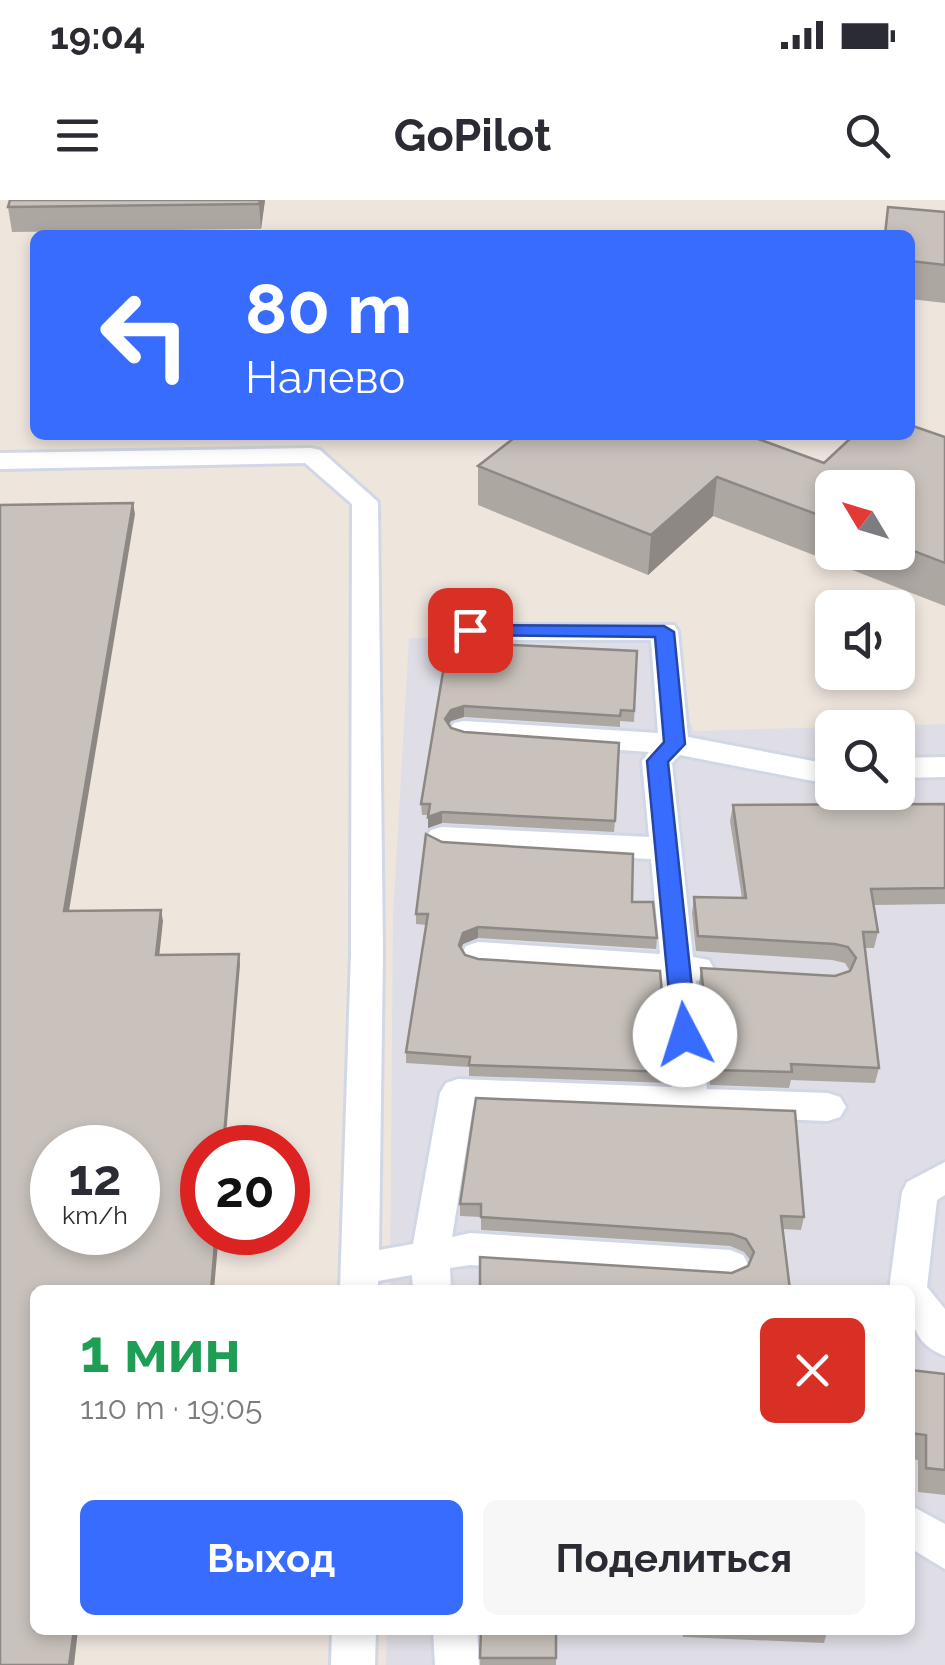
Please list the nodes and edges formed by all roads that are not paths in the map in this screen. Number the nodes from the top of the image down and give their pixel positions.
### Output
1 (0, 461) edge
2 (470, 630) dead end
3 (464, 730) edge
4 (674, 744) junction
5 (945, 767) edge
6 (915, 768) edge
7 (815, 770) edge
8 (442, 838) edge
9 (666, 849) junction
10 (478, 954) edge
11 (679, 968) junction
12 (736, 972) edge
13 (691, 1102) junction
14 (828, 1107) dead end
15 (945, 1176) edge
16 (730, 1266) dead end
17 (431, 1272) edge
18 (359, 1279) edge
19 (910, 1285) edge
20 (915, 1300) edge
21 (945, 1338) edge
22 (915, 1528) edge
23 (945, 1549) edge
24 (354, 1635) edge
25 (455, 1635) edge
26 (353, 1665) edge
27 (457, 1665) edge

1 - 18 lane
2 - 4 lane
3 - 4 lane
4 - 7 lane
4 - 9 lane
5 - 6 lane
8 - 9 lane
9 - 11 lane
10 - 11 lane
11 - 12 lane
11 - 13 lane
13 - 14 lane
13 - 17 lane
15 - 19 lane
16 - 17 lane
17 - 18 lane
20 - 21 lane
22 - 23 lane
24 - 26 lane
25 - 27 lane

